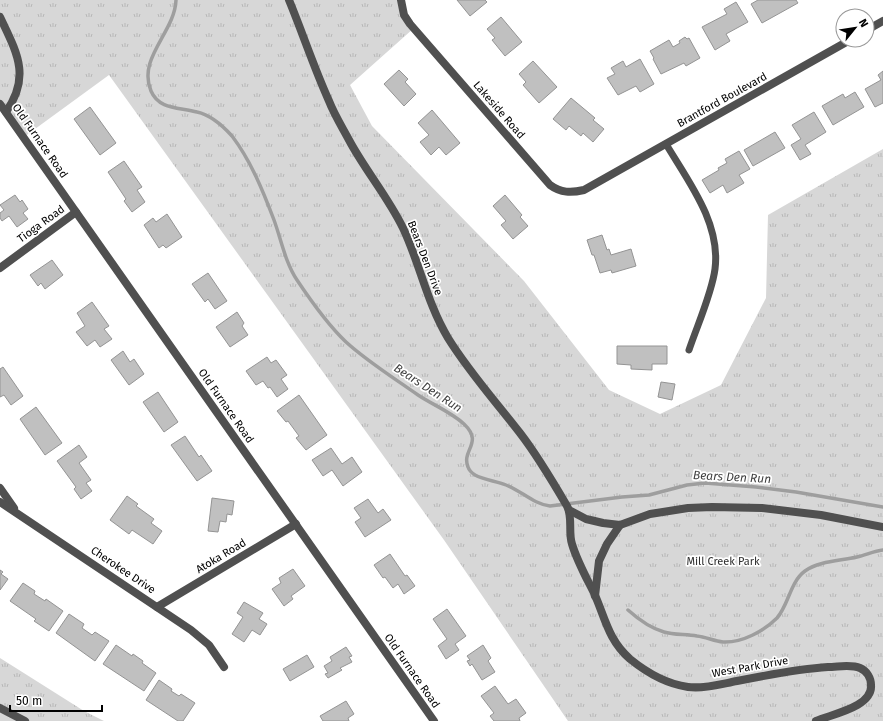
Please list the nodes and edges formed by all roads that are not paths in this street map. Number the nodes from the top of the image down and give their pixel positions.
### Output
1 (289, 0) edge
2 (401, 0) edge
3 (0, 17) edge
4 (836, 48) edge
5 (0, 104) edge
6 (6, 112) junction
7 (666, 144) junction
8 (604, 179) joint
9 (76, 212) junction
10 (0, 268) edge
11 (689, 350) dead end
12 (0, 488) edge
13 (0, 502) edge
14 (569, 509) junction
15 (17, 512) junction
16 (296, 524) junction
17 (620, 525) junction
18 (883, 527) edge
19 (595, 597) junction
20 (157, 607) junction
21 (224, 667) dead end
22 (0, 708) edge
23 (25, 721) edge
24 (434, 721) edge
25 (816, 721) edge

1 - 14 street, Bears Den Drive
2 - 8 street, Lakeside Road
3 - 6 street
4 - 7 street, Brantford Boulevard
5 - 6 street, Old Furnace Road
6 - 9 street, Old Furnace Road
7 - 8 street, Brantford Boulevard
7 - 11 lane
9 - 10 street, Tioga Road
9 - 16 street, Old Furnace Road
12 - 15 street
13 - 15 street, Cherokee Drive
14 - 17 street
14 - 19 street, West Park Drive
15 - 20 street, Cherokee Drive
16 - 20 street, Atoka Road
16 - 24 street, Old Furnace Road
17 - 18 street
17 - 19 street, West Park Drive
19 - 25 street, West Park Drive
20 - 21 street, Cherokee Drive
22 - 23 street

